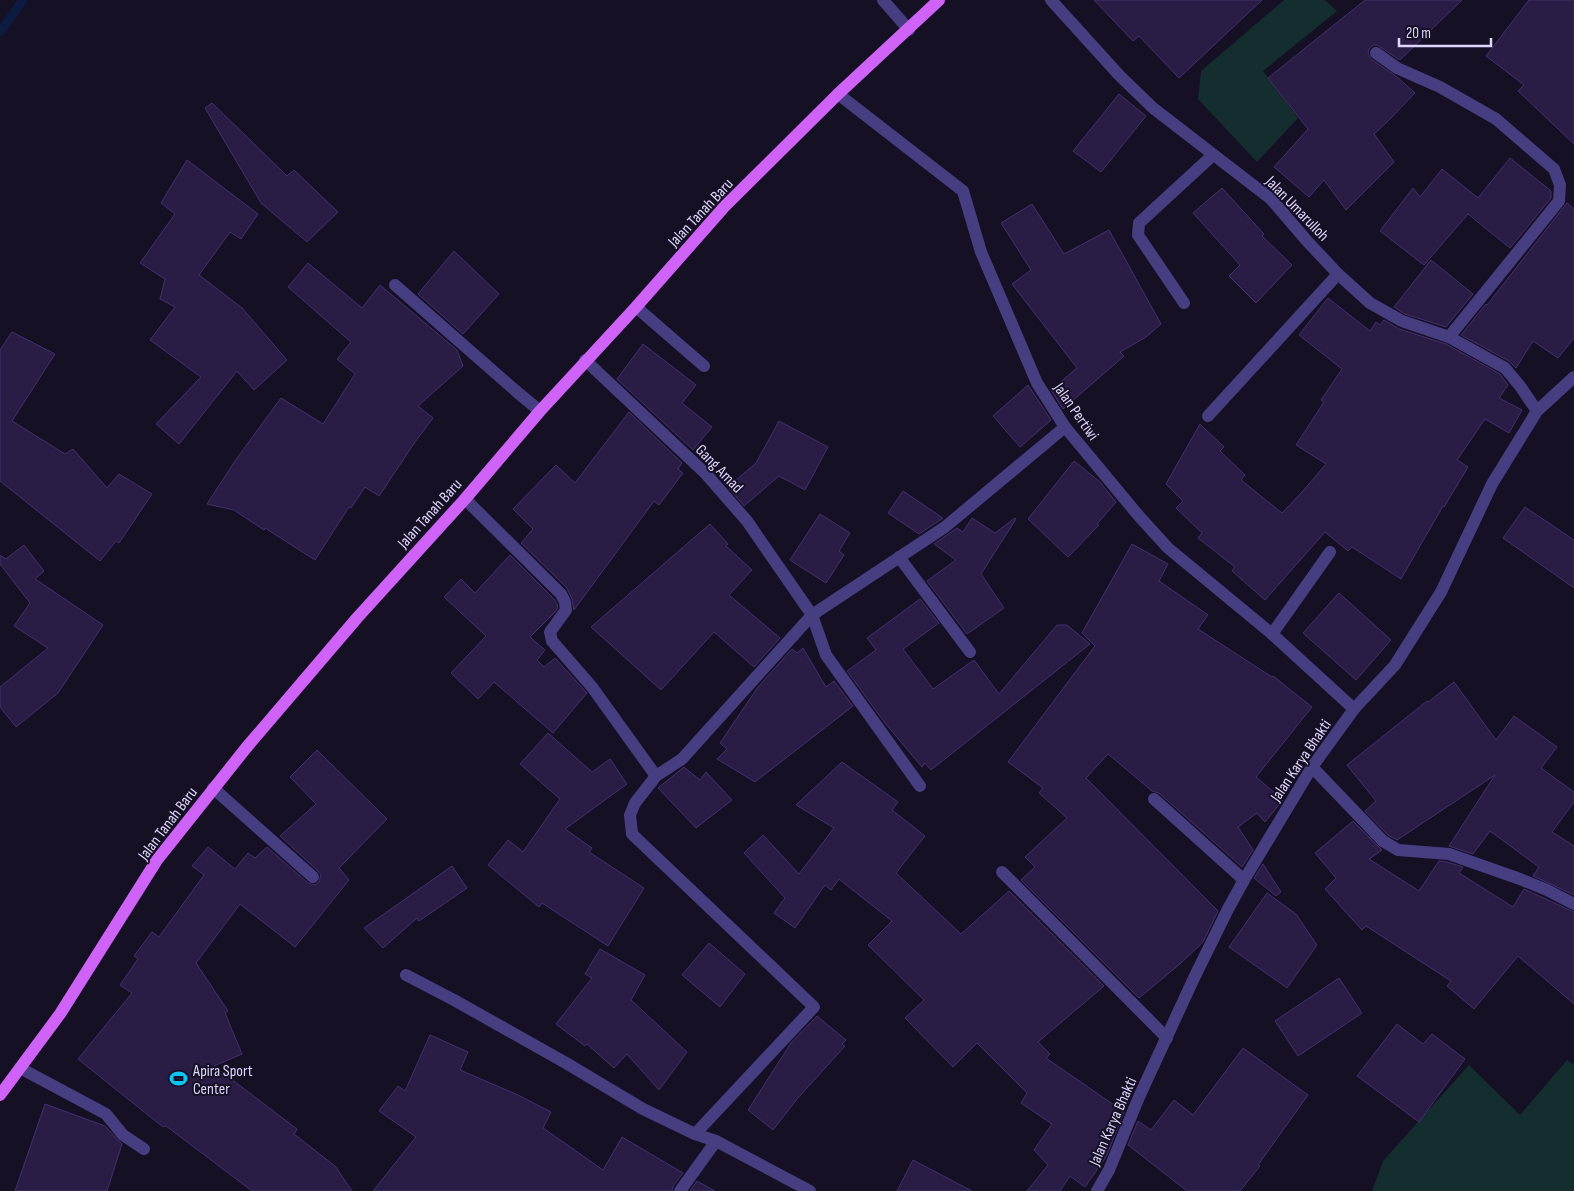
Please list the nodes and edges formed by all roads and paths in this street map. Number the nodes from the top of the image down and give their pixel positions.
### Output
1 (884, 0) edge
2 (939, 0) edge
3 (1051, 0) edge
4 (909, 30) junction
5 (1376, 52) dead end
6 (838, 94) junction
7 (1214, 155) junction
8 (1338, 274) junction
9 (395, 285) dead end
10 (1184, 303) dead end
11 (636, 307) junction
12 (1450, 337) junction
13 (585, 360) junction
14 (704, 366) dead end
15 (1574, 377) edge
16 (540, 410) junction
17 (1537, 412) junction
18 (1208, 416) dead end
19 (1065, 427) junction
20 (464, 499) junction
21 (1330, 552) dead end
22 (899, 557) junction
23 (812, 614) junction
24 (1272, 634) junction
25 (970, 652) dead end
26 (1354, 709) junction
27 (1312, 767) junction
28 (656, 776) junction
29 (920, 786) dead end
30 (213, 788) junction
31 (1154, 799) dead end
32 (1002, 872) dead end
33 (313, 877) dead end
34 (1244, 880) junction
35 (1574, 904) edge
36 (406, 975) dead end
37 (1167, 1038) junction
38 (20, 1068) junction
39 (0, 1095) edge
40 (695, 1134) junction
41 (716, 1141) junction
42 (144, 1149) dead end
43 (680, 1191) edge
44 (810, 1191) edge
45 (1097, 1191) edge

1 - 4 street
2 - 4 main road, Jalan Tanah Baru
3 - 7 street, Jalan Umarulloh
4 - 6 main road, Jalan Tanah Baru
5 - 12 street
6 - 11 main road, Jalan Tanah Baru
6 - 19 street, Jalan Pertiwi
7 - 8 street, Jalan Umarulloh
7 - 10 street
8 - 12 street, Jalan Umarulloh
8 - 18 street
9 - 16 street
11 - 13 main road, Jalan Tanah Baru
11 - 14 street
12 - 17 street, Jalan Umarulloh
13 - 16 main road, Jalan Tanah Baru
13 - 23 street, Gang Amad
15 - 17 street, Jalan Karya Bhakti
16 - 20 main road, Jalan Tanah Baru
17 - 26 street, Jalan Karya Bhakti
19 - 22 street
19 - 24 street, Jalan Pertiwi
20 - 28 street
20 - 30 main road, Jalan Tanah Baru
21 - 24 street
22 - 23 street
22 - 25 street
23 - 28 street
23 - 29 street, Gang Amad
24 - 26 street, Jalan Pertiwi
26 - 27 street, Jalan Karya Bhakti
27 - 34 street, Jalan Karya Bhakti
27 - 35 street
28 - 40 street
30 - 33 street
30 - 38 main road, Jalan Tanah Baru
31 - 34 street
32 - 37 street
34 - 37 street, Jalan Karya Bhakti
36 - 40 street
37 - 45 street, Jalan Karya Bhakti
38 - 39 main road, Jalan Tanah Baru
38 - 42 street
40 - 41 street
41 - 43 street
41 - 44 street

